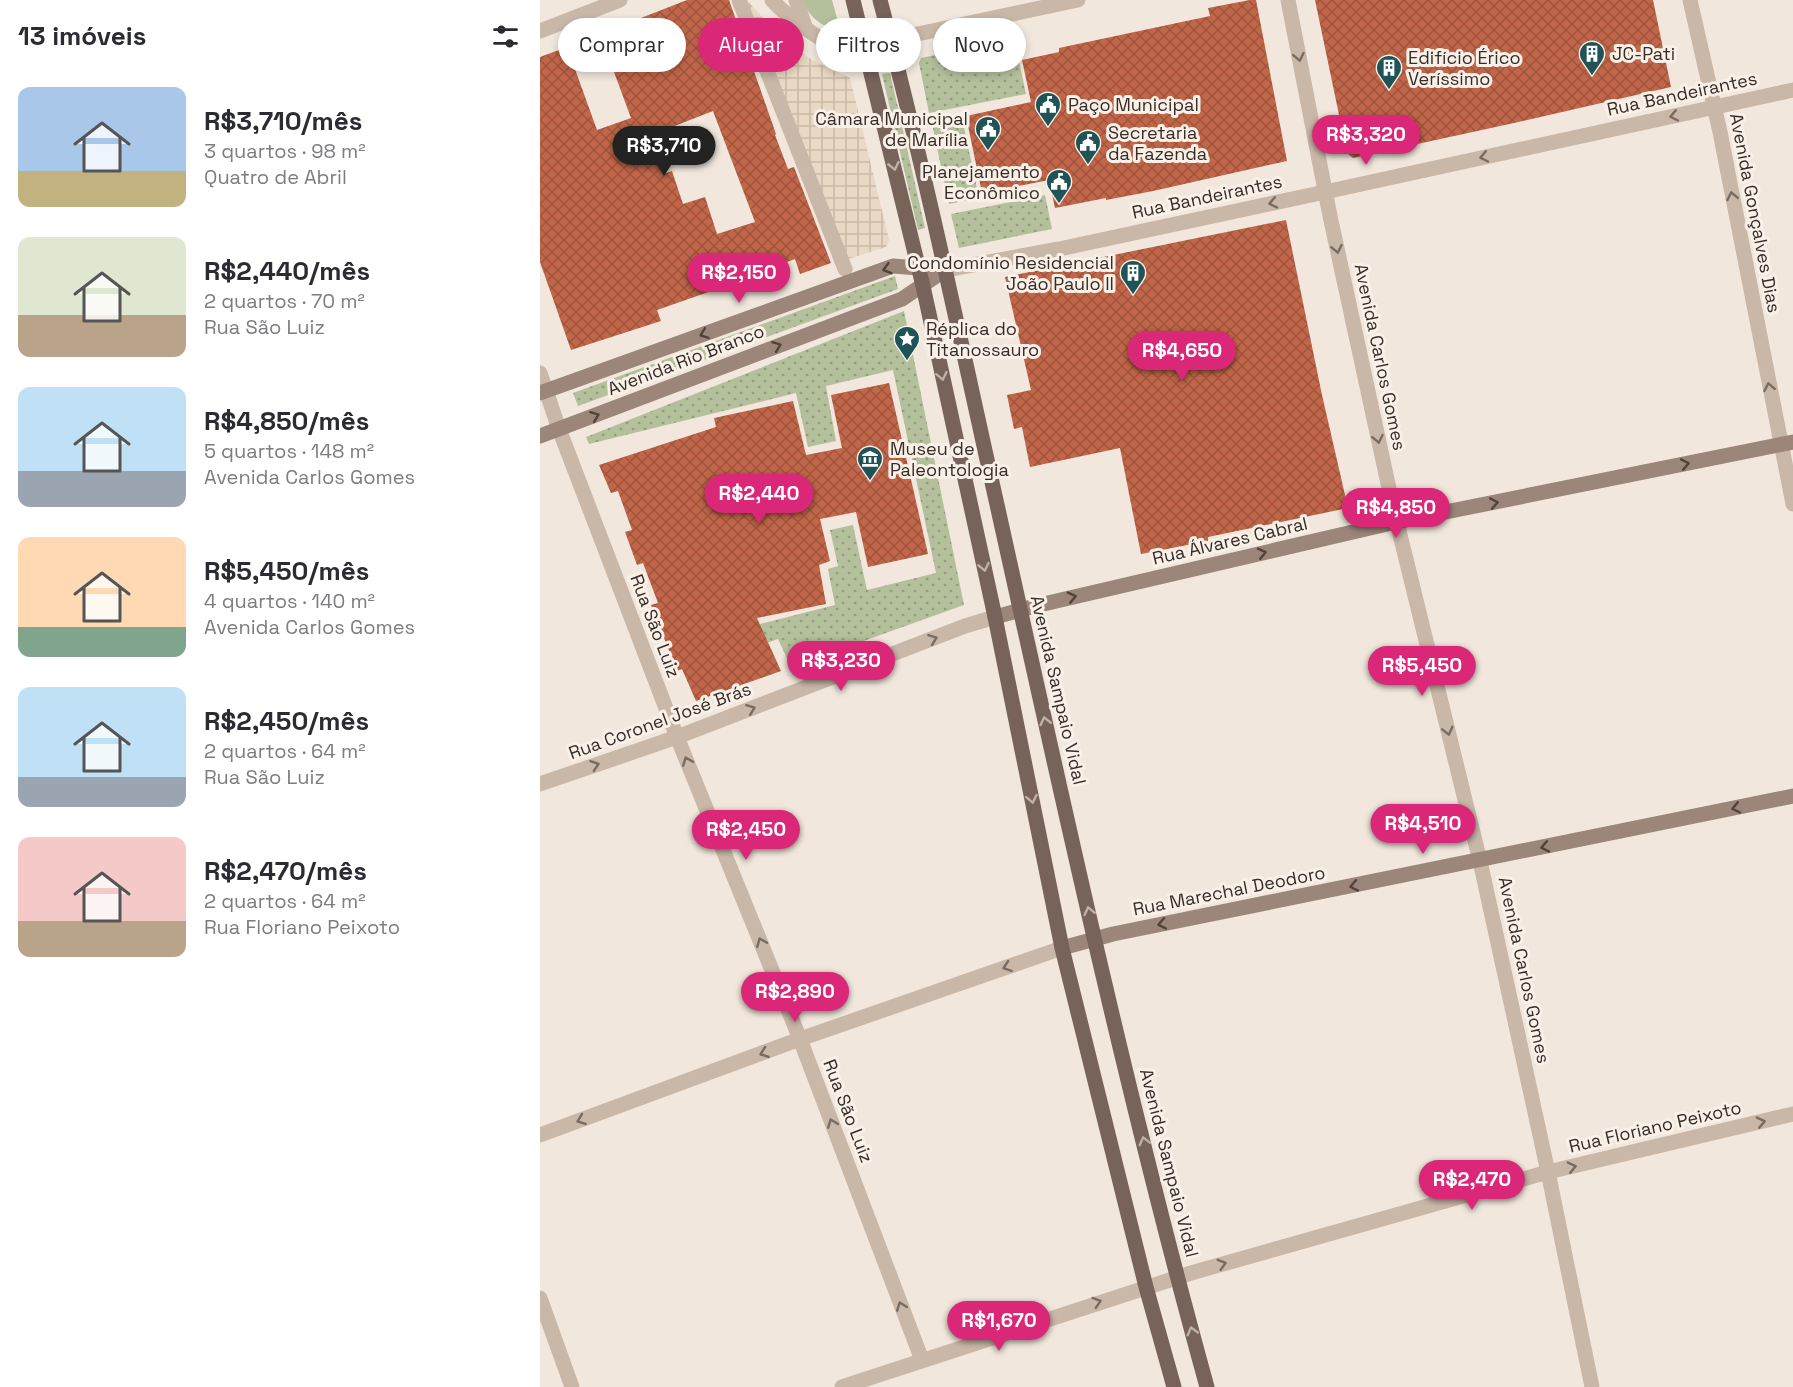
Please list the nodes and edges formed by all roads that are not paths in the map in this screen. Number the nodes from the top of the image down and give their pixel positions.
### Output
1 (620, 0) edge
2 (739, 0) edge
3 (772, 0) edge
4 (796, 0) edge
5 (853, 0) edge
6 (880, 0) edge
7 (1078, 0) edge
8 (1288, 0) edge
9 (1690, 0) edge
10 (858, 18) edge
11 (885, 18) edge
12 (806, 29) junction
13 (540, 31) edge
14 (816, 34) edge
15 (921, 34) edge
16 (872, 72) edge
17 (898, 72) edge
18 (1793, 90) edge
19 (1714, 108) junction
20 (1325, 192) junction
21 (917, 266) junction
22 (845, 269) dead end
23 (945, 270) junction
24 (923, 286) junction
25 (540, 373) edge
26 (543, 392) edge
27 (559, 429) junction
28 (540, 436) edge
29 (1787, 444) edge
30 (1793, 504) edge
31 (1396, 522) junction
32 (1020, 610) junction
33 (995, 617) junction
34 (677, 737) junction
35 (540, 784) edge
36 (1793, 796) edge
37 (1480, 861) junction
38 (1095, 938) junction
39 (1062, 948) junction
40 (800, 1039) junction
41 (1793, 1114) edge
42 (540, 1135) edge
43 (1548, 1172) junction
44 (1177, 1277) junction
45 (1146, 1287) junction
46 (540, 1298) edge
47 (922, 1360) junction
48 (572, 1387) edge
49 (842, 1387) edge
50 (1174, 1387) edge
51 (1207, 1387) edge
52 (1592, 1387) edge

1 - 13 street
2 - 22 street
3 - 12 street
4 - 12 street
5 - 10 main road
6 - 11 main road, Avenida Sampaio Vidal
7 - 15 street
8 -> 20 street, Avenida Carlos Gomes
9 - 19 street, Avenida Gonçalves Dias
12 - 14 street
16 -> 21 main road
17 - 23 main road, Avenida Sampaio Vidal
18 - 19 street, Rua Bandeirantes
19 -> 20 street, Rua Bandeirantes
29 -> 19 street, Avenida Gonçalves Dias
20 -> 23 street, Rua Bandeirantes
20 -> 31 street, Avenida Carlos Gomes
21 - 23 main road, Avenida Rio Branco
21 - 24 main road
21 -> 26 main road, Avenida Rio Branco
23 - 24 main road, Avenida Rio Branco
23 - 32 main road, Avenida Sampaio Vidal
27 -> 24 main road, Avenida Rio Branco
24 -> 33 main road
25 - 26 street, Rua São Luiz
26 - 27 street, Rua São Luiz
27 - 28 main road, Avenida Rio Branco
27 - 34 street, Rua São Luiz
29 - 30 street, Avenida Gonçalves Dias
31 -> 29 main road, Rua Álvares Cabral
32 -> 31 main road, Rua Álvares Cabral
31 -> 37 street, Avenida Carlos Gomes
32 - 33 main road, Rua Álvares Cabral
38 -> 32 main road, Avenida Sampaio Vidal
34 -> 33 street, Rua Coronel José Brás
33 -> 39 main road
35 -> 34 street, Rua Coronel José Brás
40 -> 34 street, Rua São Luiz
36 -> 37 main road, Rua Marechal Deodoro
37 -> 38 main road, Rua Marechal Deodoro
37 - 43 street, Avenida Carlos Gomes
38 - 39 main road, Rua Marechal Deodoro
44 -> 38 main road, Avenida Sampaio Vidal
39 -> 40 street
39 - 45 main road
40 -> 42 street
47 -> 40 street, Rua São Luiz
43 -> 41 street, Rua Floriano Peixoto
44 -> 43 street, Rua Floriano Peixoto
43 - 52 street, Avenida Carlos Gomes
44 - 45 street, Rua Floriano Peixoto
51 -> 44 main road, Avenida Sampaio Vidal
47 -> 45 street, Rua Floriano Peixoto
45 - 50 main road
46 - 48 street
47 - 49 street, Rua Floriano Peixoto

